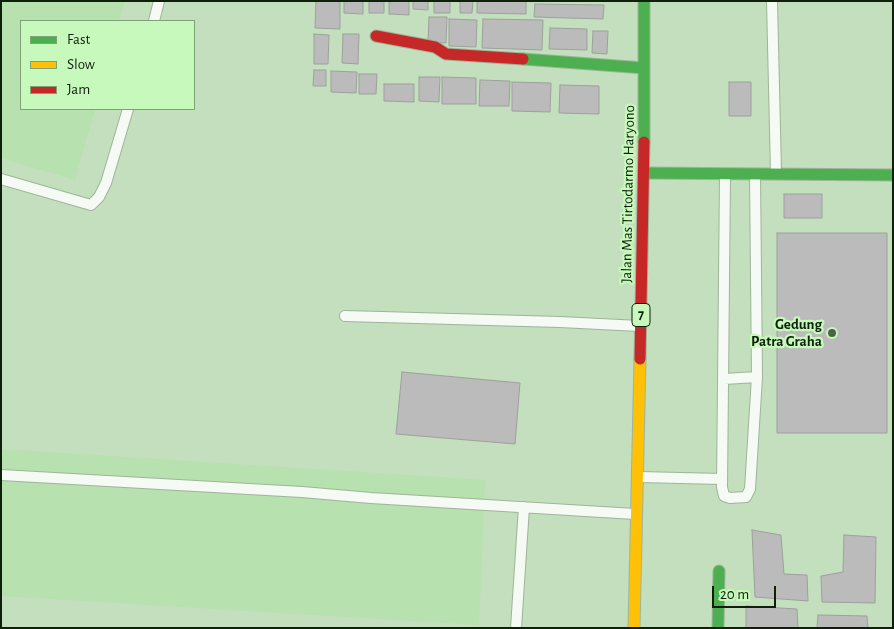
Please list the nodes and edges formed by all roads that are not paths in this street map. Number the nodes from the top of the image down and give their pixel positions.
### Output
1 (160, 1) edge
2 (644, 1) edge
3 (772, 1) edge
4 (154, 20) edge
5 (376, 36) dead end
6 (644, 68) junction
7 (128, 110) edge
8 (644, 173) junction
9 (725, 174) junction
10 (755, 174) junction
11 (776, 174) junction
12 (893, 175) edge
13 (1, 179) edge
14 (345, 316) dead end
15 (640, 326) junction
16 (757, 377) junction
17 (724, 379) junction
18 (1, 475) edge
19 (638, 477) junction
20 (722, 480) junction
21 (524, 507) junction
22 (636, 514) junction
23 (719, 571) dead end
24 (516, 628) edge
25 (634, 628) edge
26 (718, 628) edge

1 - 4 lane
2 - 6 main road, Jalan Mas Tirtodarmo Haryono / 7
3 - 11 lane
5 - 6 main road
6 - 8 main road, Jalan Mas Tirtodarmo Haryono / 7
7 - 13 lane
8 - 9 main road
8 - 15 main road, Jalan Mas Tirtodarmo Haryono / 7
9 - 10 main road
9 - 17 lane
10 - 11 main road
10 - 16 lane
11 - 12 main road
14 - 15 lane
15 - 19 main road, Jalan Mas Tirtodarmo Haryono / 7
16 - 17 lane
16 - 20 lane
17 - 20 lane
18 - 21 lane
19 - 20 lane
19 - 22 main road, Jalan Mas Tirtodarmo Haryono / 7
21 - 22 lane
21 - 24 lane
22 - 25 main road, Jalan Mas Tirtodarmo Haryono / 7
23 - 26 main road

